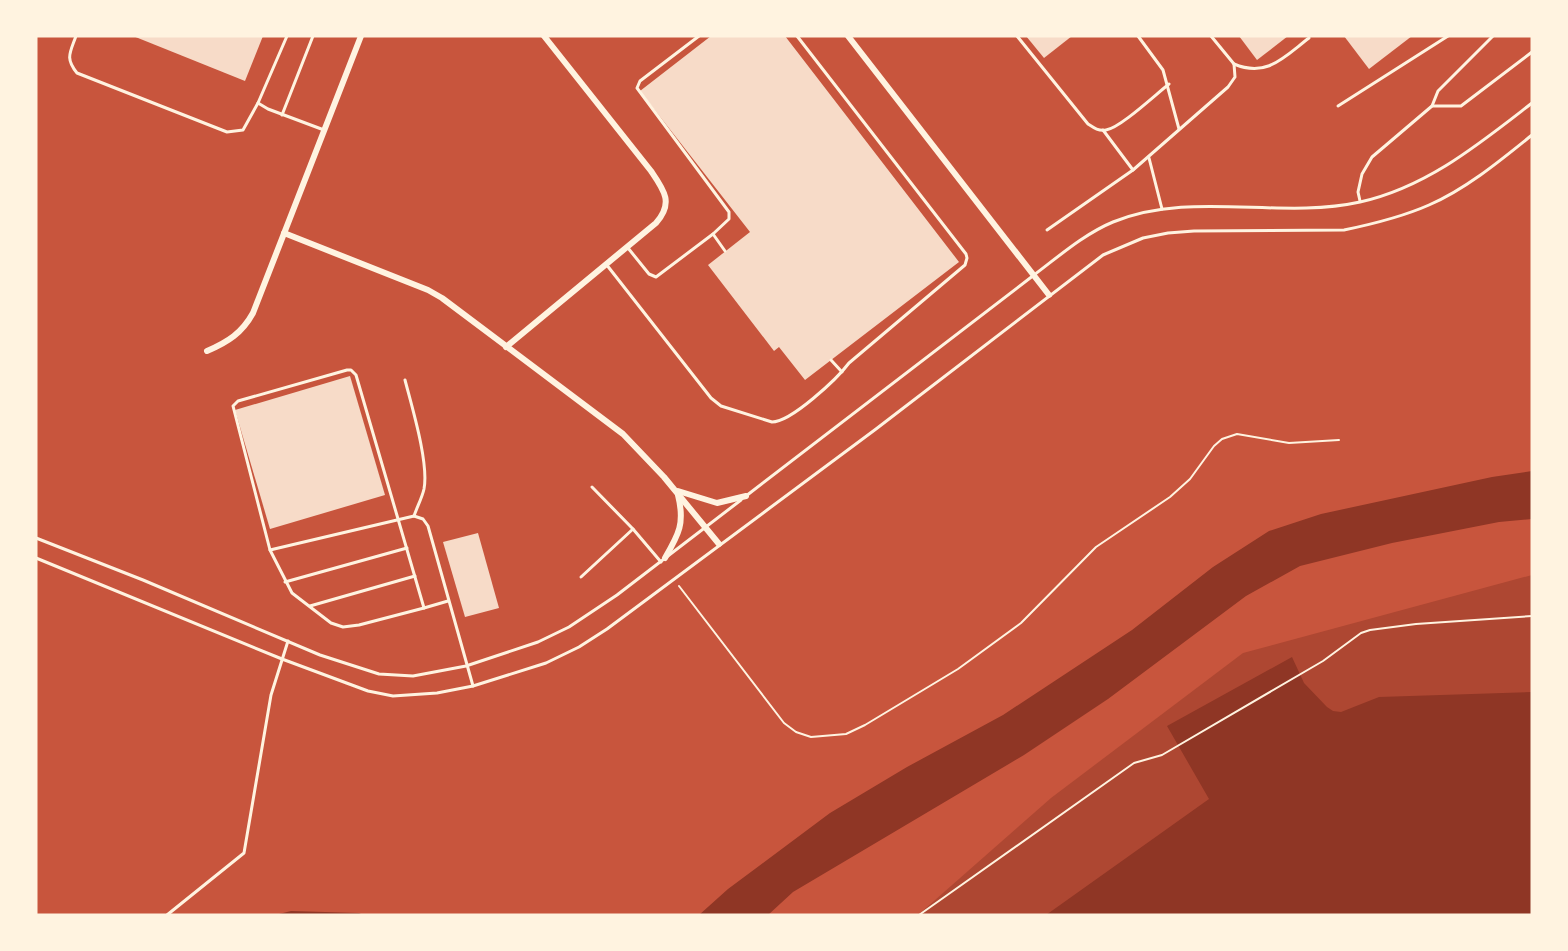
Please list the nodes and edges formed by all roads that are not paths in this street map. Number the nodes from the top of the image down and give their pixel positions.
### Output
1 (76, 36) edge
2 (287, 36) edge
3 (313, 36) edge
4 (361, 36) edge
5 (544, 36) edge
6 (699, 36) edge
7 (797, 36) edge
8 (848, 36) edge
9 (1017, 36) edge
10 (1138, 36) edge
11 (1211, 36) edge
12 (1448, 36) edge
13 (1493, 36) edge
14 (1309, 38) dead end
15 (1532, 52) edge
16 (1234, 64) junction
17 (1168, 84) junction
18 (1532, 103) edge
19 (258, 104) junction
20 (1338, 106) dead end
21 (1432, 106) junction
22 (282, 114) junction
23 (1179, 129) junction
24 (324, 130) junction
25 (1103, 130) junction
26 (1532, 135) edge
27 (1149, 157) junction
28 (1133, 170) junction
29 (1360, 202) junction
30 (1162, 209) junction
31 (1047, 230) dead end
32 (284, 233) junction
33 (712, 234) junction
34 (627, 247) junction
35 (725, 251) dead end
36 (606, 264) junction
37 (1034, 275) junction
38 (1049, 295) junction
39 (506, 348) junction
40 (207, 351) dead end
41 (831, 360) dead end
42 (842, 372) junction
43 (405, 381) dead end
44 (592, 486) dead end
45 (677, 491) junction
46 (746, 496) junction
47 (414, 516) junction
48 (400, 519) junction
49 (706, 527) junction
50 (633, 529) junction
51 (36, 538) edge
52 (719, 544) junction
53 (407, 548) junction
54 (270, 550) junction
55 (36, 558) edge
56 (663, 560) junction
57 (415, 576) junction
58 (581, 577) dead end
59 (285, 582) junction
60 (448, 601) junction
61 (309, 607) junction
62 (424, 608) junction
63 (288, 641) junction
64 (282, 659) junction
65 (466, 666) junction
66 (473, 686) junction
67 (167, 915) edge

1 - 19 lane
2 - 19 lane
3 - 22 lane
4 - 24 street
5 - 34 street
6 - 33 lane
7 - 42 lane
8 - 37 street
9 - 25 lane
10 - 17 lane
11 - 16 lane
12 - 20 lane
13 - 21 lane
14 - 16 lane
15 - 21 lane
16 - 23 lane
17 - 23 lane
17 - 25 lane
18 - 29 lane
19 - 22 lane
21 - 29 lane
22 - 24 lane
23 - 27 lane
24 - 32 street
25 - 28 lane
26 - 38 lane
27 - 28 lane
27 - 30 lane
28 - 31 lane
29 - 30 lane
30 - 37 lane
32 - 39 street
32 - 40 street
33 - 34 lane
33 - 35 lane
34 - 36 street
36 - 39 street
36 - 42 lane
37 - 38 street
37 - 46 lane
38 - 52 lane
39 - 45 street
41 - 42 lane
43 - 47 lane
44 - 50 lane
45 - 46 street
45 - 49 street
45 - 56 street
46 - 49 lane
47 - 48 lane
47 - 60 lane
48 - 53 lane
48 - 54 lane
48 - 54 lane
49 - 52 street
49 - 56 lane
50 - 56 lane
50 - 58 lane
51 - 63 lane
52 - 66 lane
53 - 57 lane
53 - 59 lane
54 - 59 lane
55 - 64 lane
56 - 65 lane
57 - 61 lane
57 - 62 lane
59 - 61 lane
60 - 62 lane
60 - 65 lane
61 - 62 lane
63 - 64 lane
63 - 65 lane
64 - 66 lane
64 - 67 lane
65 - 66 lane

